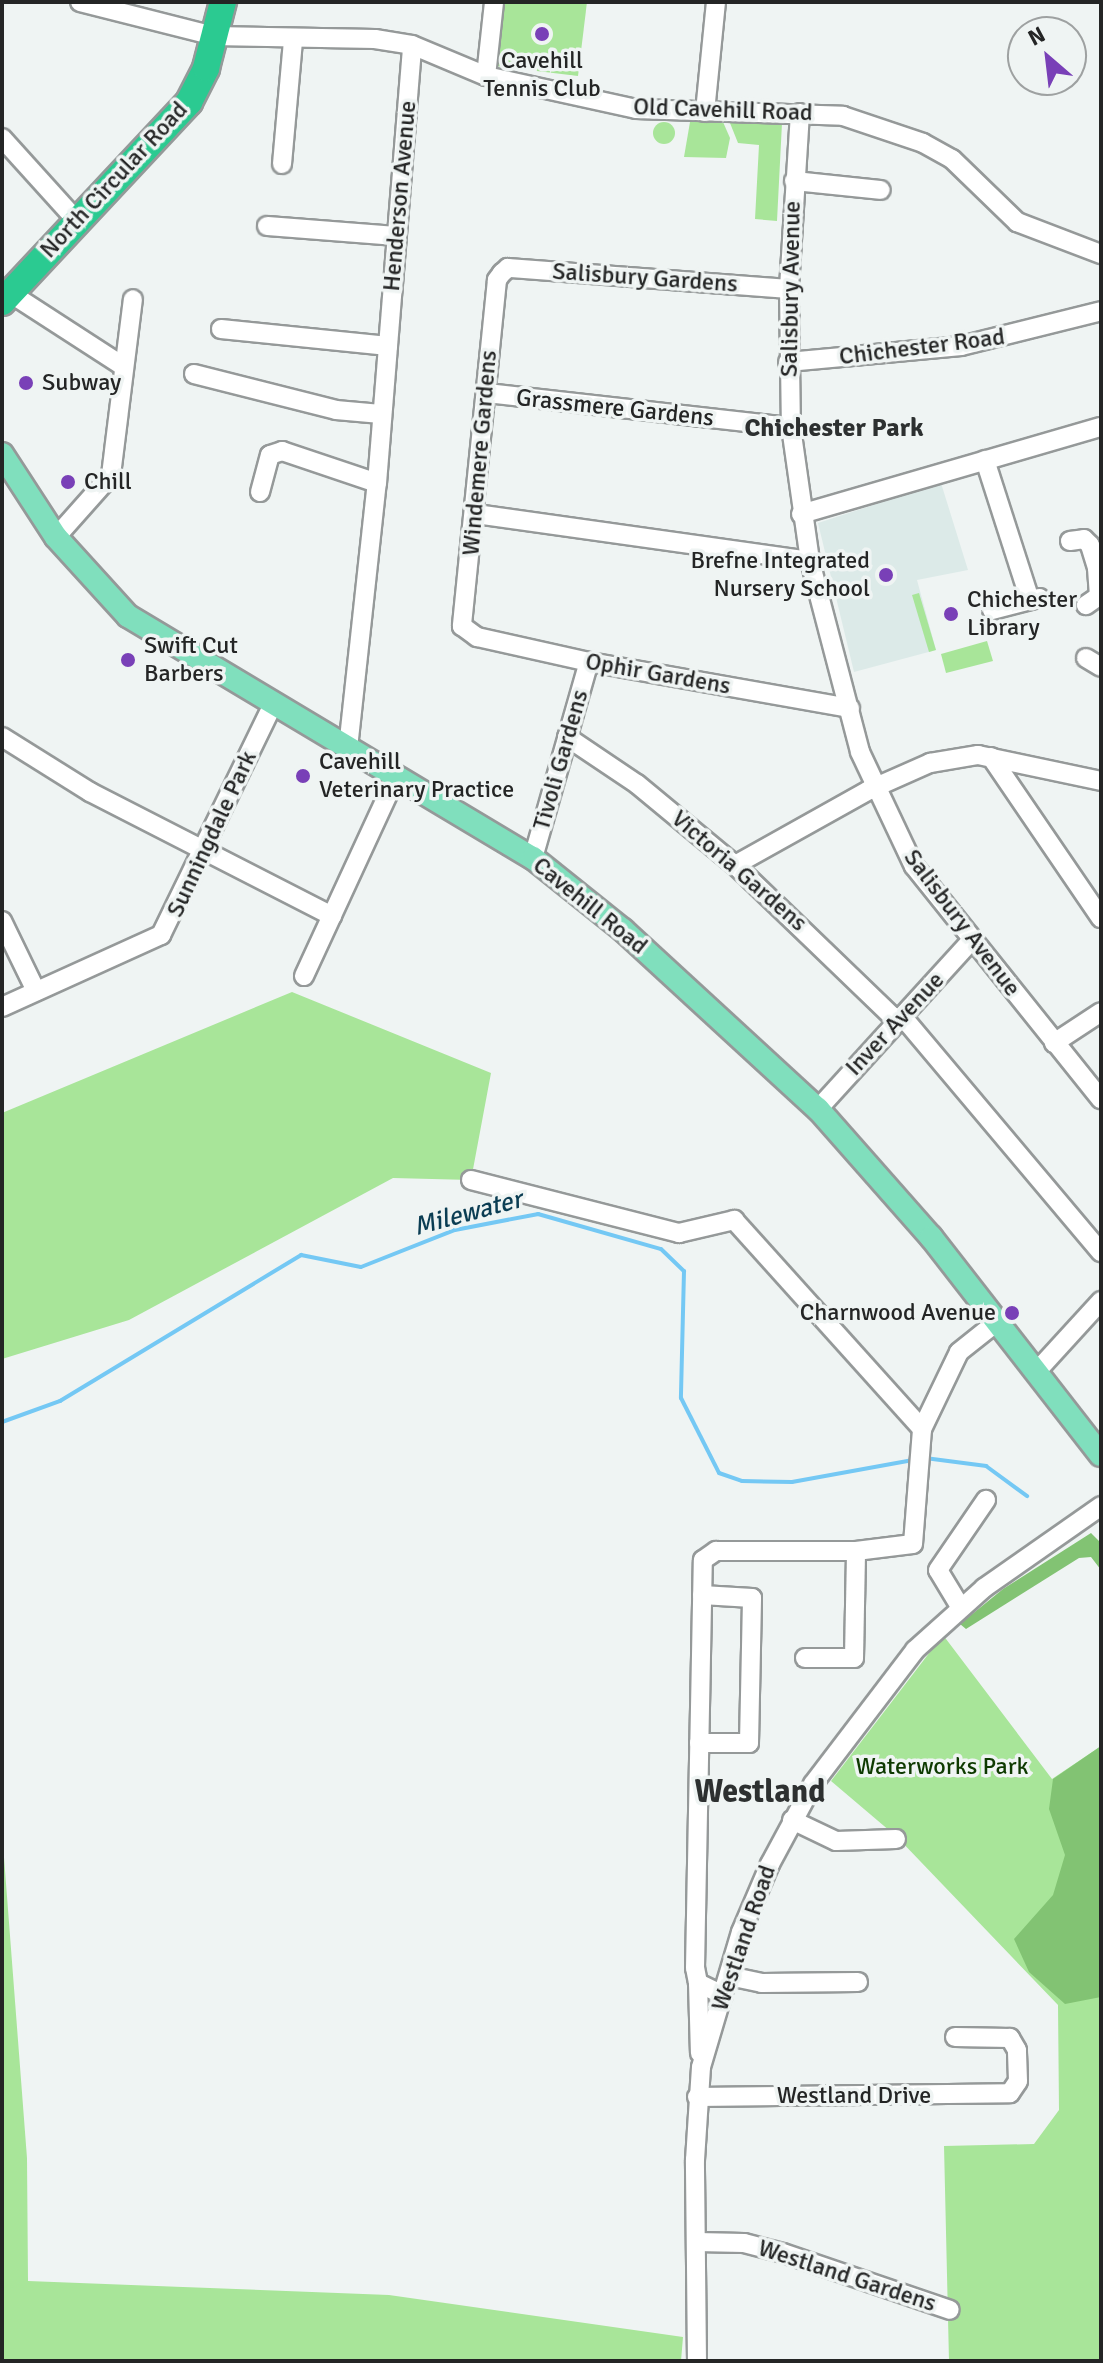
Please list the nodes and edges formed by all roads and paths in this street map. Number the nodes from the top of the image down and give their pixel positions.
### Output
1 (80, 2) edge
2 (223, 2) edge
3 (494, 2) edge
4 (716, 2) edge
5 (214, 36) junction
6 (293, 40) junction
7 (412, 45) junction
8 (486, 76) junction
9 (705, 112) junction
10 (800, 113) junction
11 (2, 138) edge
12 (282, 164) dead end
13 (794, 181) junction
14 (881, 190) dead end
15 (78, 222) junction
16 (267, 226) dead end
17 (397, 236) junction
18 (1101, 254) edge
19 (502, 273) joint
20 (789, 289) junction
21 (6, 298) edge
22 (133, 299) dead end
23 (1101, 311) edge
24 (221, 329) dead end
25 (388, 346) junction
26 (788, 362) junction
27 (123, 366) junction
28 (194, 374) dead end
29 (487, 393) junction
30 (381, 414) junction
31 (791, 427) junction
32 (1101, 427) edge
33 (2, 454) edge
34 (985, 460) junction
35 (377, 483) junction
36 (260, 492) dead end
37 (476, 514) junction
38 (801, 514) junction
39 (56, 537) junction
40 (1070, 541) dead end
41 (810, 561) junction
42 (1099, 568) edge
43 (1086, 605) dead end
44 (992, 610) dead end
45 (469, 632) joint
46 (589, 662) junction
47 (274, 702) junction
48 (850, 708) junction
49 (2, 737) edge
50 (567, 737) junction
51 (348, 748) junction
52 (991, 757) junction
53 (396, 777) junction
54 (1101, 781) edge
55 (875, 788) junction
56 (205, 853) junction
57 (533, 858) junction
58 (735, 865) junction
59 (332, 916) junction
60 (1101, 918) edge
61 (2, 921) edge
62 (972, 940) junction
63 (304, 976) dead end
64 (36, 991) junction
65 (2, 1007) edge
66 (1101, 1012) edge
67 (899, 1021) junction
68 (1054, 1043) junction
69 (1101, 1099) edge
70 (818, 1109) junction
71 (471, 1180) dead end
72 (1101, 1252) edge
73 (1101, 1301) edge
74 (998, 1321) junction
75 (1037, 1371) junction
76 (922, 1429) junction
77 (1101, 1455) edge
78 (986, 1500) dead end
79 (1101, 1506) edge
80 (856, 1551) junction
81 (702, 1595) junction
82 (961, 1608) junction
83 (805, 1658) dead end
84 (699, 1743) junction
85 (792, 1820) junction
86 (896, 1839) dead end
87 (858, 1982) dead end
88 (698, 1983) junction
89 (726, 1986) junction
90 (955, 2037) dead end
91 (701, 2067) junction
92 (697, 2097) junction
93 (697, 2242) junction
94 (950, 2310) dead end
95 (697, 2361) edge

1 - 5 street, Old Cavehill Road
2 - 5 highway, North Circular Road
3 - 8 street
4 - 9 street
5 - 6 street, Old Cavehill Road
5 - 15 highway, North Circular Road
6 - 7 street, Old Cavehill Road
6 - 12 street
7 - 8 street, Old Cavehill Road
7 - 17 street, Henderson Avenue
8 - 9 street, Old Cavehill Road
9 - 10 street, Old Cavehill Road
10 - 13 street, Salisbury Avenue
10 - 18 street, Old Cavehill Road
11 - 15 street
13 - 14 street
13 - 20 street, Salisbury Avenue
15 - 21 highway, North Circular Road
16 - 17 street
17 - 25 street, Henderson Avenue
19 - 20 street, Salisbury Gardens
19 - 29 street, Windemere Gardens
20 - 26 street, Salisbury Avenue
21 - 27 street
22 - 27 street
23 - 26 street, Chichester Road
24 - 25 street
25 - 30 street, Henderson Avenue
26 - 31 street, Salisbury Avenue
27 - 39 street
28 - 30 street
29 - 31 street, Grassmere Gardens
29 - 37 street, Windemere Gardens
30 - 35 street, Henderson Avenue
31 - 38 street, Salisbury Avenue
32 - 34 street
33 - 39 main road, Cavehill Road
34 - 38 street
34 - 44 street
35 - 36 street
35 - 51 street, Henderson Avenue
37 - 41 street
37 - 45 street, Windemere Gardens
38 - 41 street, Salisbury Avenue
39 - 47 main road, Cavehill Road
40 - 42 street
41 - 48 street, Salisbury Avenue
42 - 43 street
45 - 46 street, Ophir Gardens
46 - 48 street, Ophir Gardens
46 - 50 street, Tivoli Gardens
47 - 51 main road, Cavehill Road
47 - 56 street, Sunningdale Park
48 - 55 street, Salisbury Avenue
49 - 56 street
50 - 57 street, Tivoli Gardens
50 - 58 street, Victoria Gardens
51 - 53 main road, Cavehill Road
52 - 54 street
52 - 55 street
52 - 60 street
53 - 57 main road, Cavehill Road
53 - 59 street
55 - 58 street
55 - 62 street, Salisbury Avenue
56 - 59 street
56 - 64 street, Sunningdale Park
57 - 70 main road, Cavehill Road
58 - 67 street, Victoria Gardens
59 - 63 street
61 - 64 street
62 - 67 street, Inver Avenue
62 - 68 street, Salisbury Avenue
64 - 65 street, Sunningdale Park
66 - 68 street
67 - 70 street, Inver Avenue
67 - 72 street, Victoria Gardens
68 - 69 street, Salisbury Avenue
70 - 74 main road, Cavehill Road
71 - 76 street
73 - 75 street
74 - 75 main road, Cavehill Road
74 - 76 street
75 - 77 main road, Cavehill Road
76 - 80 street
78 - 82 street
79 - 82 street, Westland Road
80 - 81 street
80 - 83 street
81 - 84 street
81 - 84 street
82 - 85 street, Westland Road
84 - 88 street
85 - 86 street
85 - 89 street, Westland Road
87 - 89 street
88 - 89 street
88 - 91 street
89 - 91 street, Westland Road
90 - 92 street, Westland Drive
91 - 92 street, Westland Road
92 - 93 street, Westland Road
93 - 94 street, Westland Gardens
93 - 95 street, Westland Road

